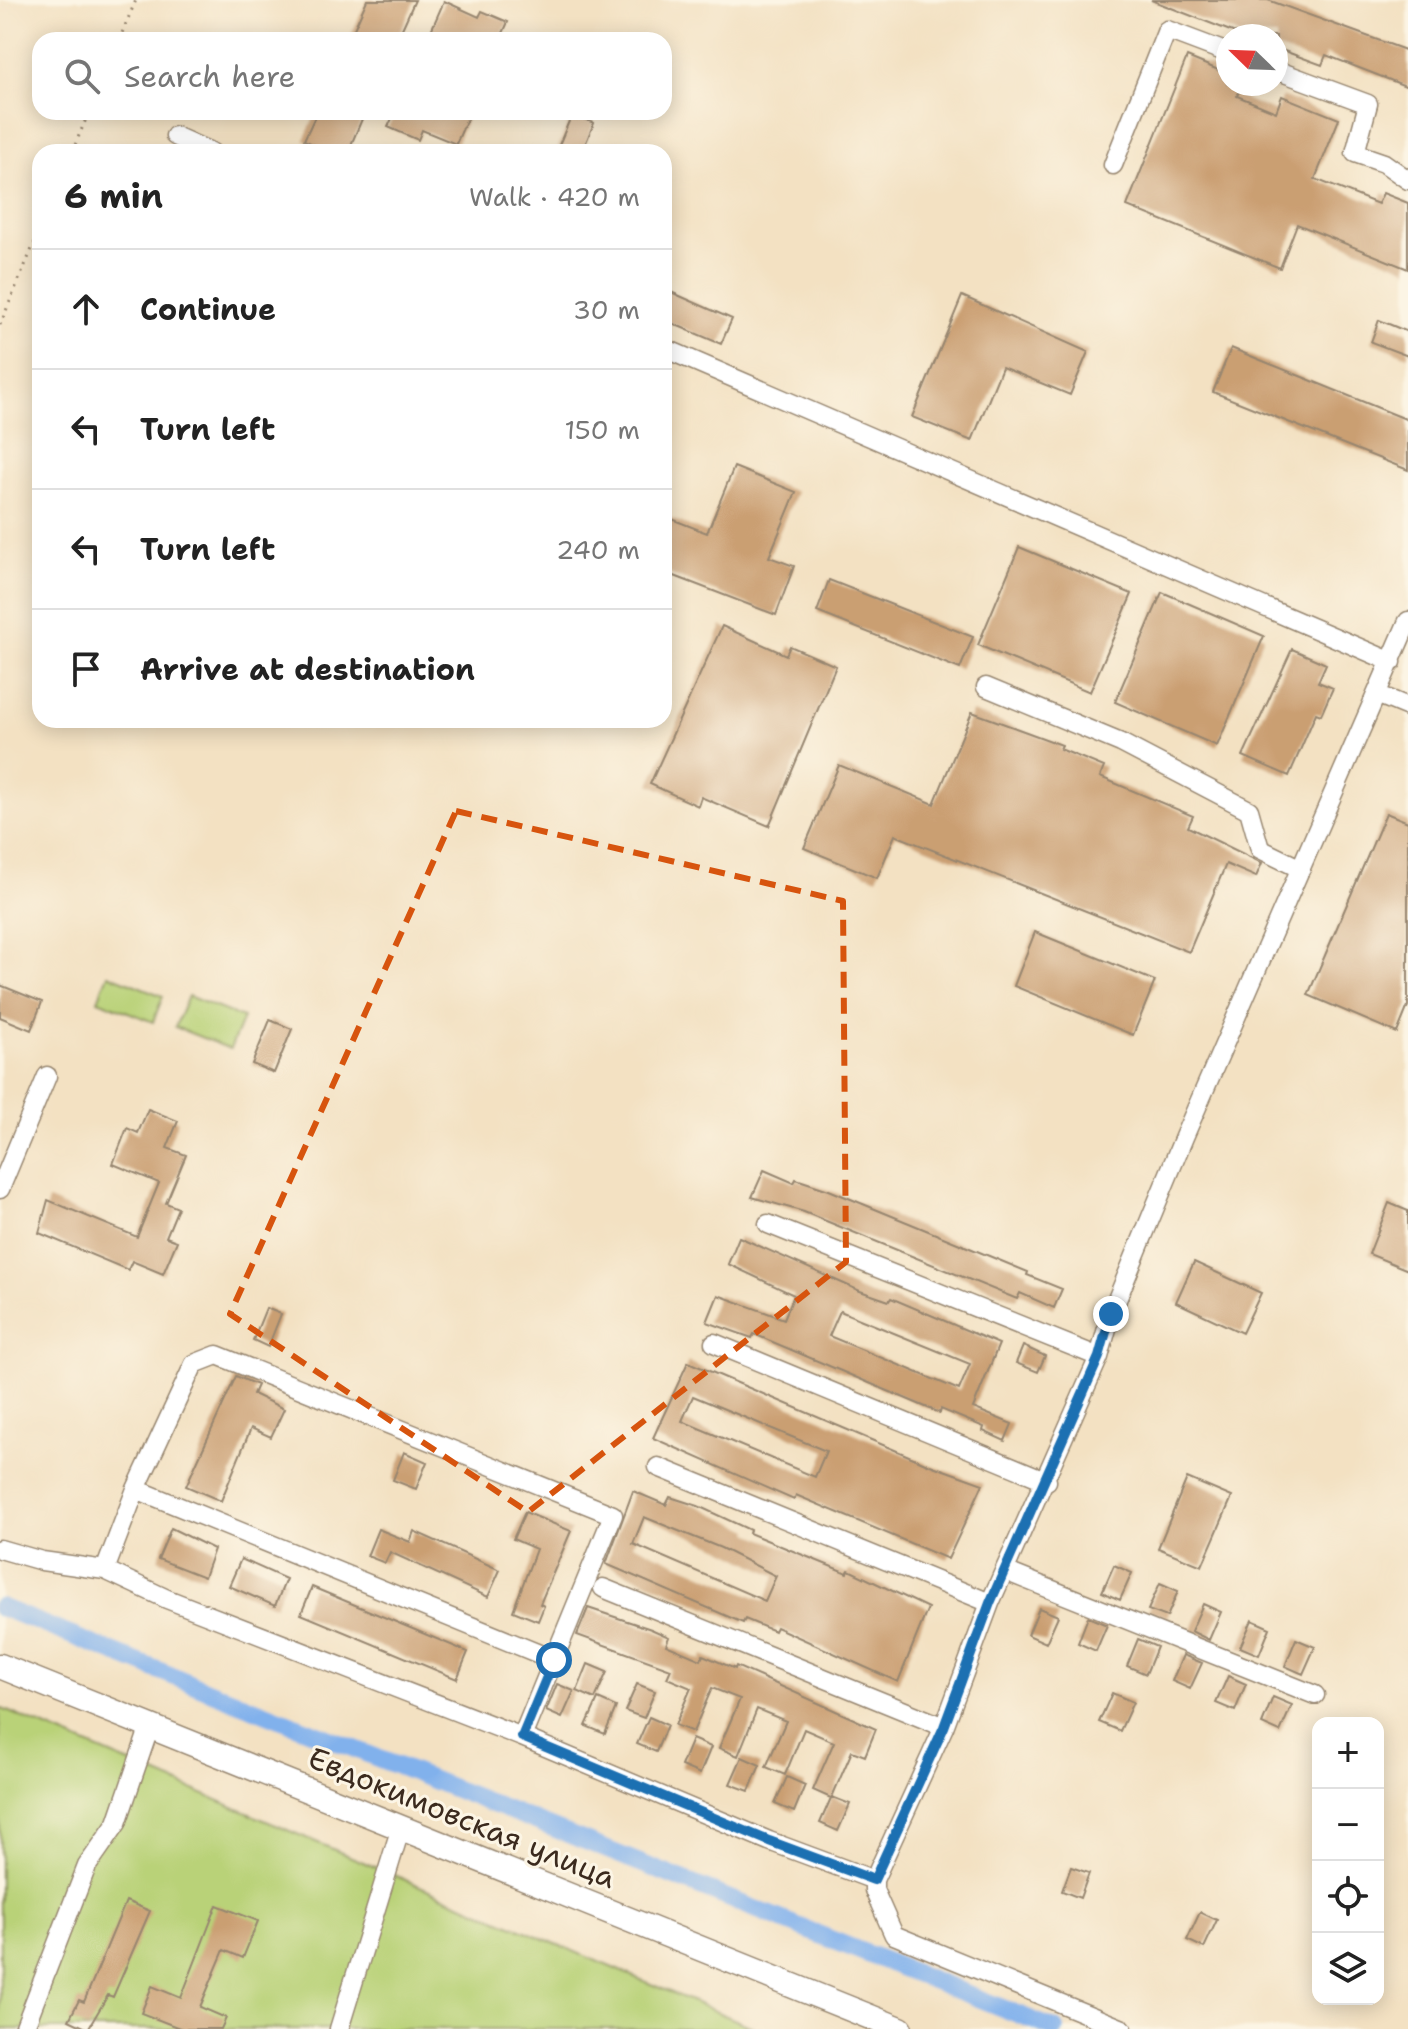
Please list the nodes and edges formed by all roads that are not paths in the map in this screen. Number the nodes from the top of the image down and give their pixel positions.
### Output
1 (1216, 48) edge
2 (1288, 74) edge
3 (175, 136) dead end
4 (193, 144) edge
5 (1113, 165) dead end
6 (1408, 180) edge
7 (672, 351) edge
8 (1408, 621) edge
9 (1392, 662) junction
10 (986, 687) dead end
11 (1379, 695) junction
12 (1408, 707) edge
13 (1301, 869) junction
14 (47, 1076) dead end
15 (0, 1189) edge
16 (768, 1224) dead end
17 (714, 1343) dead end
18 (1099, 1357) junction
19 (658, 1467) dead end
20 (1047, 1481) junction
21 (136, 1489) junction
22 (0, 1549) edge
23 (105, 1570) junction
24 (1005, 1571) junction
25 (603, 1588) dead end
26 (990, 1603) junction
27 (554, 1660) junction
28 (0, 1666) edge
29 (1315, 1695) dead end
30 (150, 1726) junction
31 (944, 1727) junction
32 (522, 1737) junction
33 (401, 1827) junction
34 (874, 1880) junction
35 (24, 2029) edge
36 (339, 2029) edge
37 (900, 2029) edge
38 (1123, 2029) edge

1 - 5 street
2 - 6 street
3 - 4 street
7 - 9 street
8 - 9 street
9 - 11 street
10 - 13 street
11 - 12 street
11 - 13 street
13 - 18 street
14 - 15 street
16 - 18 street
17 - 20 street
18 - 20 street
19 - 26 street
20 - 24 street
21 - 23 street
21 - 27 street
21 - 27 street
22 - 23 street
23 - 32 street
24 - 26 street
24 - 29 street
25 - 31 street
26 - 31 street
27 - 32 street
28 - 30 main road, Евдокимовская улица
30 - 33 main road, Евдокимовская улица
30 - 35 street
31 - 34 street
32 - 34 street
33 - 36 street
33 - 37 main road, Евдокимовская улица
34 - 38 street

